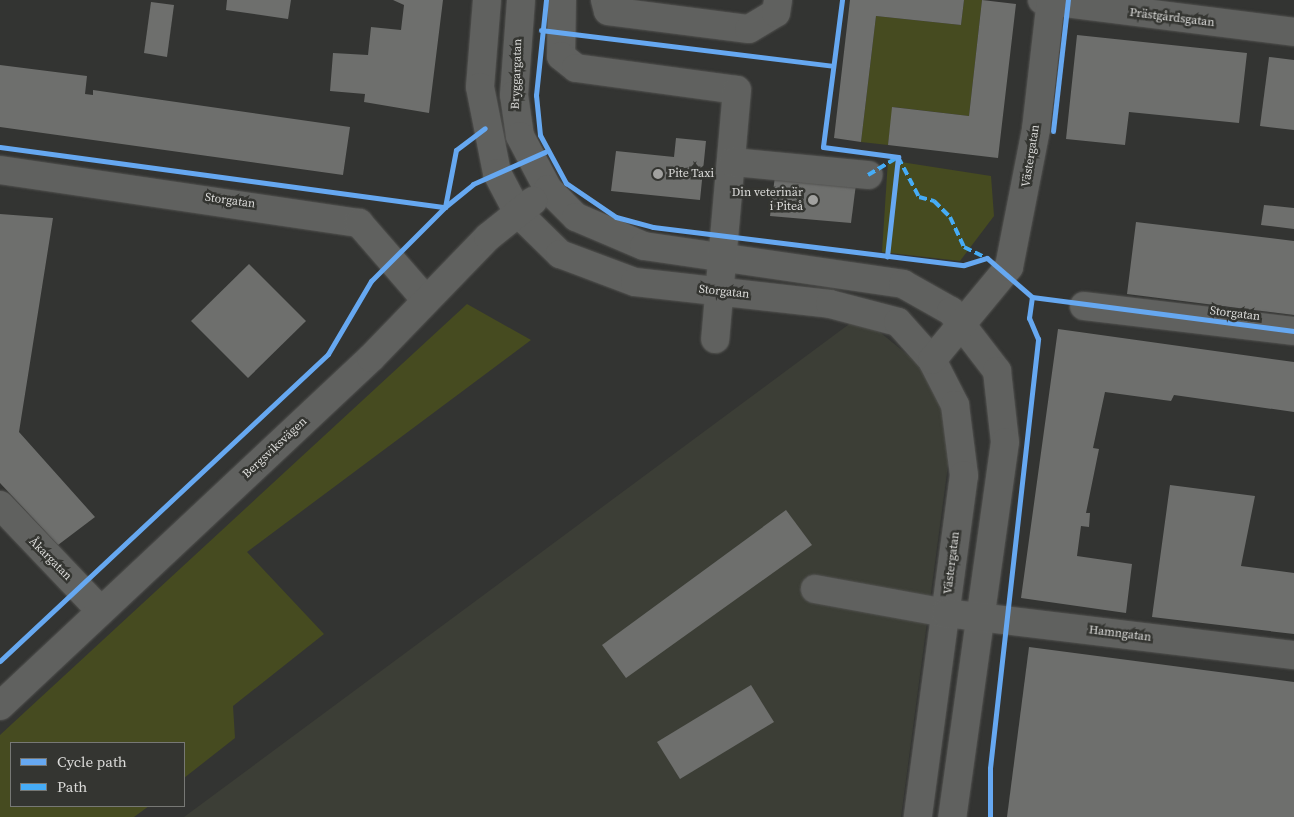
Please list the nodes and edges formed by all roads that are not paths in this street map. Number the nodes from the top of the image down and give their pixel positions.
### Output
1 (487, 0) edge
2 (521, 0) edge
3 (562, 0) edge
4 (605, 0) edge
5 (778, 0) edge
6 (1048, 1) edge
7 (1294, 32) edge
8 (733, 162) junction
9 (0, 170) edge
10 (868, 175) dead end
11 (551, 193) junction
12 (518, 212) junction
13 (724, 259) junction
14 (721, 292) junction
15 (425, 299) junction
16 (1084, 306) dead end
17 (964, 327) junction
18 (1294, 331) edge
19 (715, 339) dead end
20 (932, 360) junction
21 (0, 506) edge
22 (815, 589) dead end
23 (101, 611) junction
24 (946, 613) junction
25 (980, 618) junction
26 (1294, 655) edge
27 (3, 699) edge
28 (918, 817) edge
29 (952, 817) edge

1 - 12 street
2 - 11 street, Bryggargatan
3 - 8 street
4 - 5 street
6 - 7 street, Prästgårdsgatan
6 - 17 street, Västergatan
8 - 10 street
8 - 13 street
9 - 15 street, Storgatan
11 - 12 street, Bergsviksvägen
11 - 13 street
12 - 14 street, Storgatan
12 - 15 street, Bergsviksvägen
13 - 14 street
13 - 17 street
14 - 19 street
14 - 20 street, Storgatan
15 - 23 street, Bergsviksvägen
16 - 18 street, Storgatan
17 - 20 street, Västergatan
17 - 25 street
20 - 24 street, Västergatan
21 - 23 street, Åkargatan
22 - 24 street, Hamngatan
23 - 27 street, Bergsviksvägen
24 - 25 street, Hamngatan
24 - 28 street, Västergatan
25 - 26 street, Hamngatan
25 - 29 street

